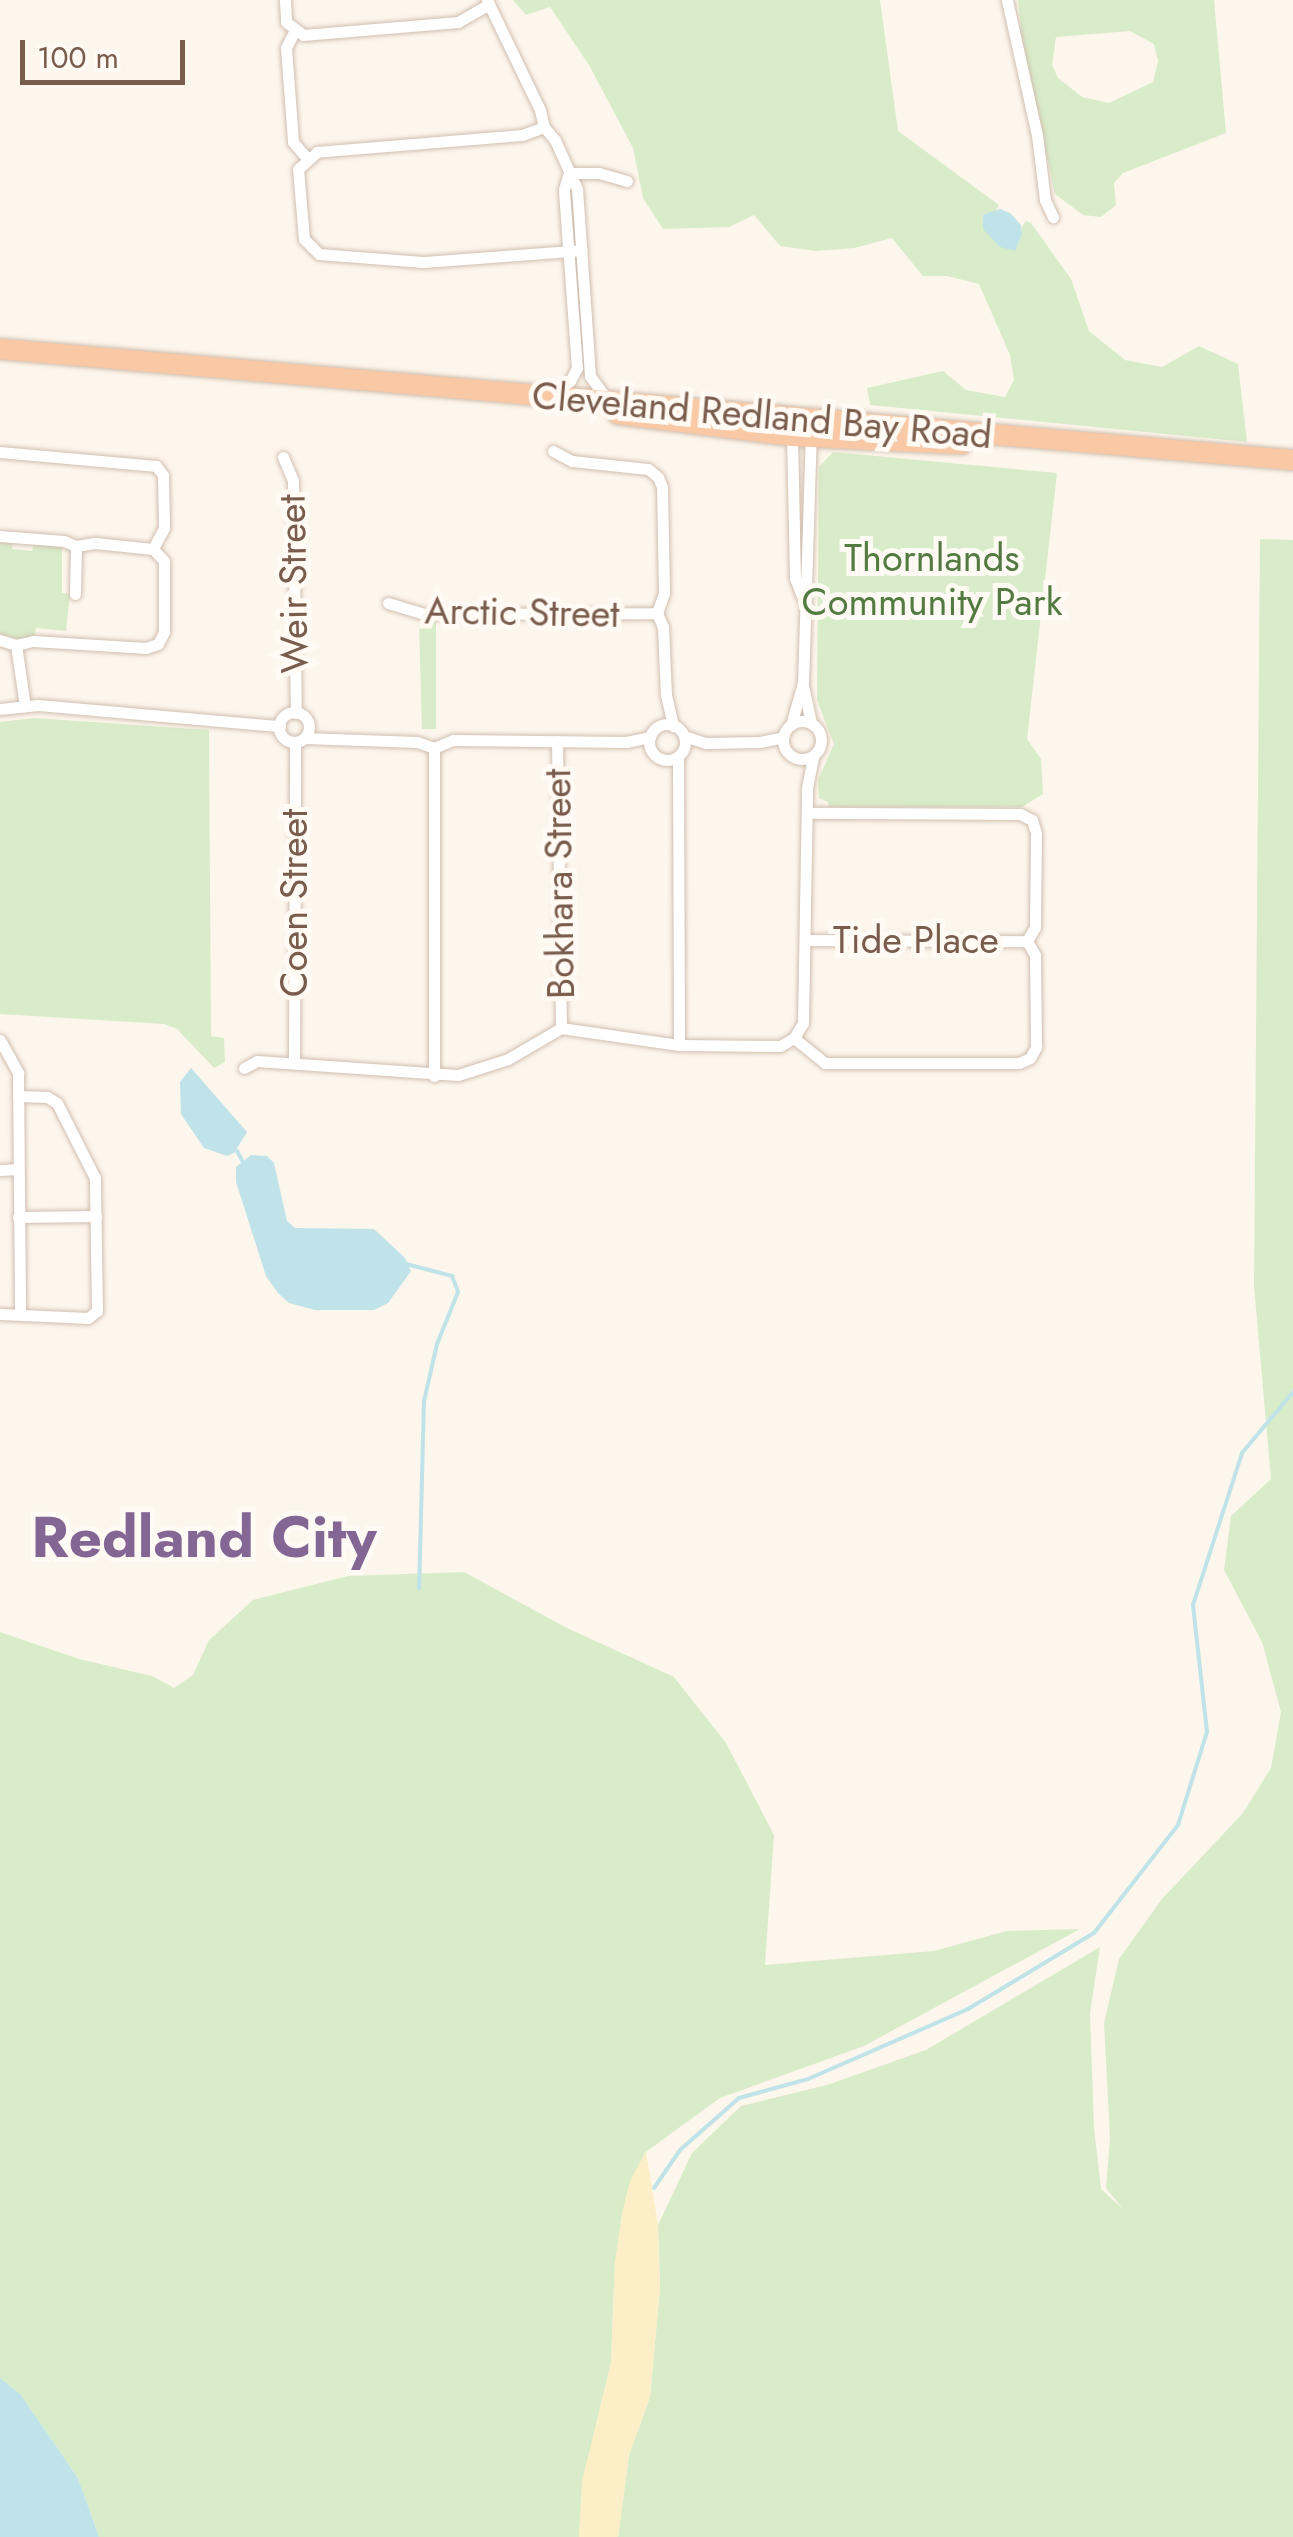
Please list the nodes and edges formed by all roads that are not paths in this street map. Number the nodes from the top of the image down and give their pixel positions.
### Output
1 (284, 0) edge
2 (1007, 0) edge
3 (488, 2) edge
4 (294, 32) junction
5 (544, 127) junction
6 (306, 158) junction
7 (568, 173) junction
8 (626, 182) dead end
9 (1053, 217) dead end
10 (575, 251) junction
11 (7, 348) edge
12 (484, 390) junction
13 (552, 394) junction
14 (609, 400) junction
15 (802, 427) junction
16 (553, 450) dead end
17 (0, 452) edge
18 (283, 457) dead end
19 (1293, 460) edge
20 (0, 536) edge
21 (76, 546) junction
22 (153, 549) junction
23 (74, 594) dead end
24 (802, 600) junction
25 (388, 603) dead end
26 (657, 613) junction
27 (0, 640) edge
28 (16, 645) junction
29 (802, 684) junction
30 (666, 695) junction
31 (24, 706) junction
32 (0, 709) edge
33 (301, 716) junction
34 (811, 723) junction
35 (280, 726) junction
36 (673, 726) junction
37 (655, 731) junction
38 (787, 731) junction
39 (684, 736) junction
40 (337, 738) junction
41 (300, 740) junction
42 (557, 741) junction
43 (626, 742) junction
44 (760, 742) junction
45 (706, 743) junction
46 (434, 748) junction
47 (786, 750) junction
48 (670, 756) junction
49 (813, 757) junction
50 (798, 759) junction
51 (806, 788) junction
52 (806, 813) junction
53 (804, 940) junction
54 (1027, 941) junction
55 (561, 1028) junction
56 (794, 1038) junction
57 (0, 1040) edge
58 (678, 1045) junction
59 (294, 1063) junction
60 (244, 1068) dead end
61 (434, 1076) junction
62 (18, 1096) junction
63 (0, 1170) edge
64 (18, 1170) junction
65 (18, 1216) junction
66 (96, 1216) junction
67 (0, 1314) edge
68 (20, 1314) junction

1 - 4 street
2 - 9 street
3 - 4 street
3 - 5 street
4 - 6 street
5 - 6 street
5 - 7 street
6 - 10 street
7 - 8 street
7 - 10 street
10 - 13 street
10 - 14 street
11 - 12 highway, Cleveland Redland Bay Road
12 - 13 highway, Cleveland Redland Bay Road
12 - 15 highway, Cleveland Redland Bay Road
13 - 14 highway, Cleveland Redland Bay Road
14 - 15 highway, Cleveland Redland Bay Road
15 - 19 highway, Cleveland Redland Bay Road
15 - 24 street
15 - 24 street
16 - 26 street
17 - 22 street
18 - 33 street, Weir Street
20 - 21 street
21 - 22 street
21 - 23 street
22 - 28 street
24 - 29 street
25 - 26 street, Arctic Street
26 - 30 street
27 - 28 street
28 - 31 street
29 - 34 street
29 - 38 street
30 - 36 street
30 - 37 street
31 - 32 street
31 - 35 street
33 - 35 street
33 - 40 street
33 - 41 street, Weir Street
34 - 38 street
34 - 49 street
35 - 41 street
36 - 37 street
36 - 39 street
37 - 43 street
37 - 48 street
38 - 44 street
38 - 47 street
39 - 45 street
39 - 48 street
40 - 41 street
40 - 46 street
41 - 59 street, Coen Street
42 - 43 street
42 - 46 street
42 - 55 street, Bokhara Street
43 - 48 street
44 - 45 street
44 - 47 street
45 - 48 street
46 - 61 street
47 - 50 street
48 - 58 street
49 - 50 street
49 - 51 street
50 - 51 street
51 - 52 street
52 - 53 street
52 - 54 street
53 - 54 street, Tide Place
53 - 56 street
54 - 56 street
55 - 58 street
55 - 61 street
56 - 58 street
57 - 62 street
59 - 60 street
59 - 61 street
62 - 64 street
62 - 66 street
63 - 64 street
64 - 65 street
65 - 66 street
65 - 68 street
66 - 68 street
67 - 68 street

